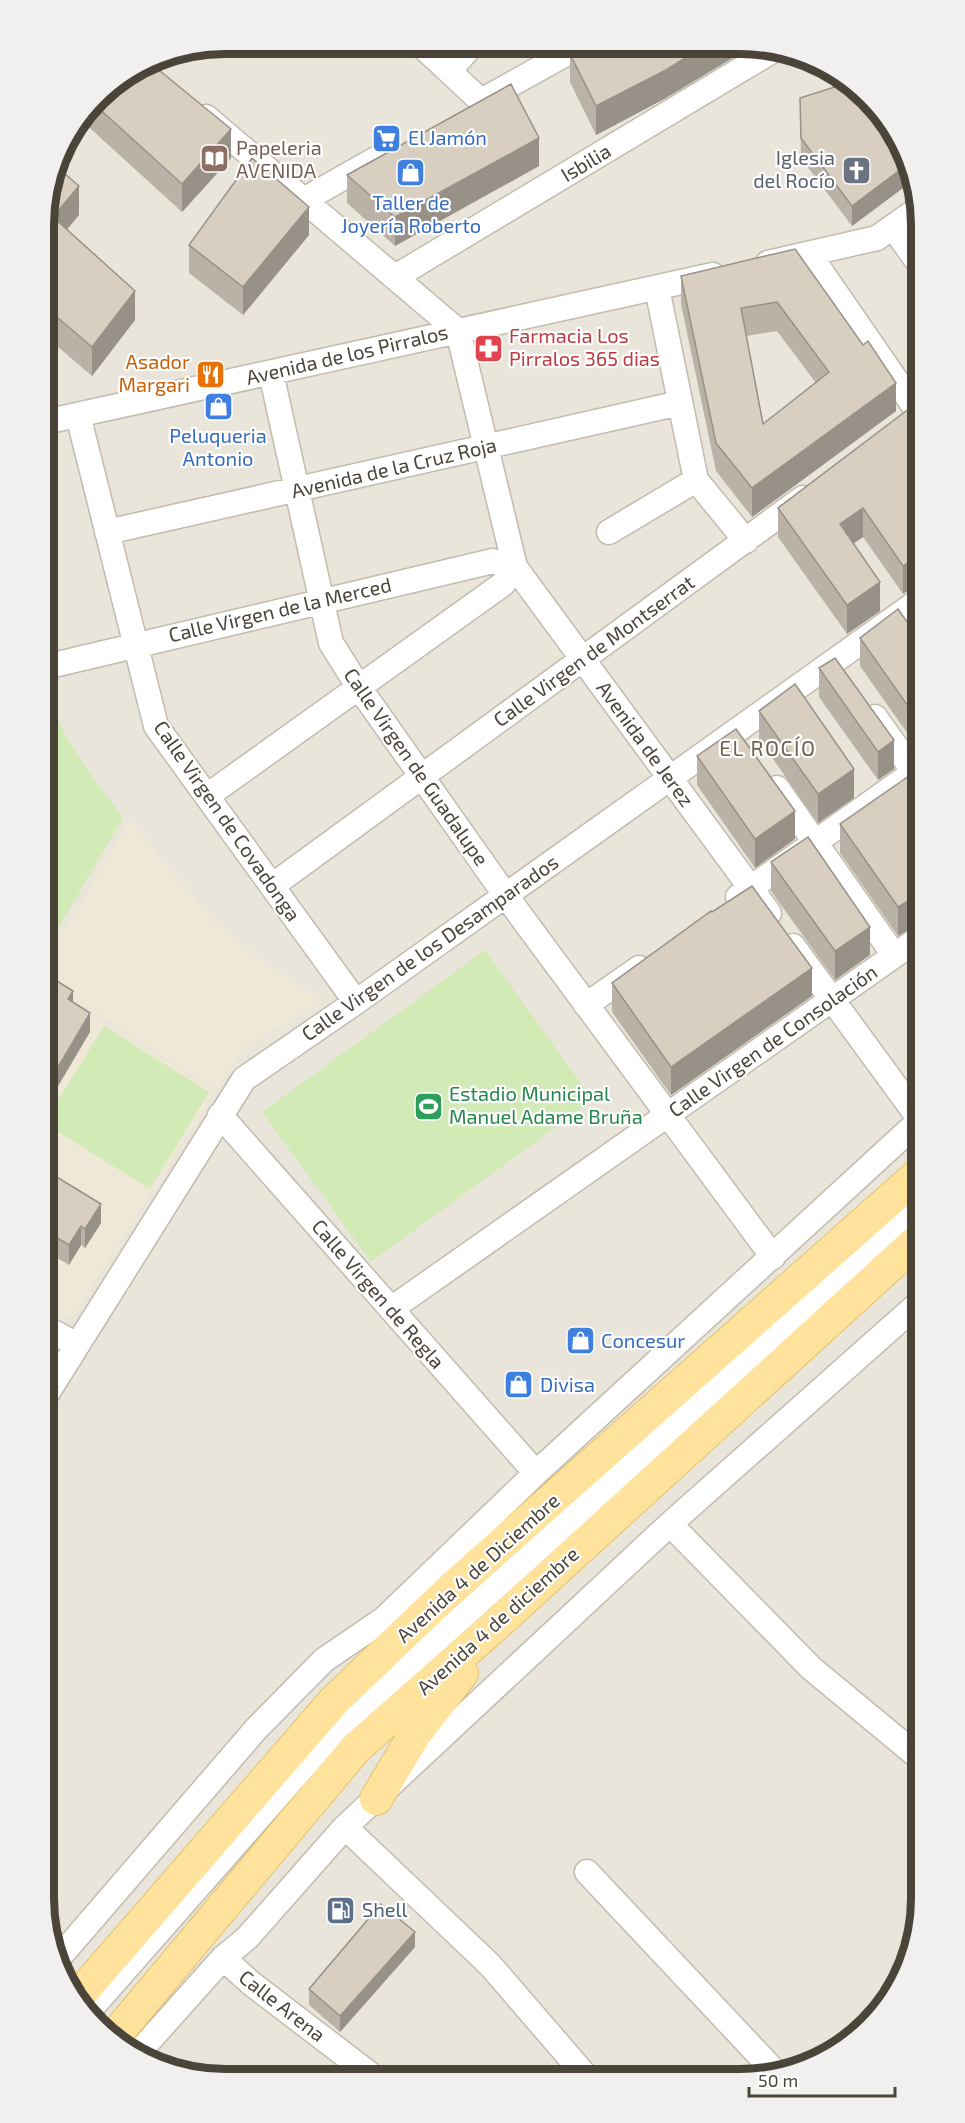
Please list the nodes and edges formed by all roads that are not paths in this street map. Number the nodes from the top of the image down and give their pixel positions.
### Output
1 (431, 54) edge
2 (464, 54) edge
3 (565, 54) edge
4 (764, 56) edge
5 (450, 70) junction
6 (188, 101) edge
7 (392, 151) edge
8 (302, 201) junction
9 (911, 214) edge
10 (893, 227) junction
11 (911, 252) edge
12 (809, 254) junction
13 (395, 277) junction
14 (657, 288) junction
15 (458, 331) junction
16 (271, 373) junction
17 (911, 402) edge
18 (680, 403) junction
19 (78, 415) junction
20 (54, 420) edge
21 (486, 447) junction
22 (696, 480) junction
23 (821, 484) edge
24 (296, 489) junction
25 (107, 532) junction
26 (609, 532) dead end
27 (746, 540) junction
28 (515, 567) junction
29 (321, 600) junction
30 (909, 616) edge
31 (136, 644) junction
32 (583, 660) junction
33 (54, 665) edge
34 (848, 680) junction
35 (358, 686) junction
36 (750, 750) junction
37 (911, 766) edge
38 (422, 776) junction
39 (911, 776) edge
40 (670, 778) junction
41 (207, 796) junction
42 (816, 842) junction
43 (272, 886) junction
44 (750, 888) junction
45 (506, 896) junction
46 (722, 909) edge
47 (911, 944) edge
48 (894, 955) junction
49 (654, 957) edge
50 (832, 999) junction
51 (356, 1002) junction
52 (586, 1005) junction
53 (911, 1107) edge
54 (220, 1115) junction
55 (667, 1116) junction
56 (911, 1129) edge
57 (911, 1181) edge
58 (911, 1214) edge
59 (911, 1226) edge
60 (911, 1246) edge
61 (773, 1257) junction
62 (911, 1269) edge
63 (391, 1309) junction
64 (911, 1310) edge
65 (54, 1332) edge
66 (77, 1345) junction
67 (779, 1364) junction
68 (54, 1382) edge
69 (536, 1473) junction
70 (670, 1524) junction
71 (502, 1620) junction
72 (911, 1751) edge
73 (376, 1798) junction
74 (345, 1827) junction
75 (587, 1872) dead end
76 (60, 1943) edge
77 (223, 1958) junction
78 (82, 1991) edge
79 (93, 2006) edge
80 (102, 2017) edge
81 (119, 2031) edge
82 (143, 2047) edge
83 (770, 2066) edge
84 (363, 2069) edge
85 (580, 2069) edge

1 - 5 street
2 - 5 street
3 - 5 street
4 - 13 street, Isbilia
6 - 8 street
7 - 8 street
8 - 13 street
9 - 10 street, Avenida de los Pirralos
10 - 11 street
10 - 12 street, Avenida de los Pirralos
12 - 14 street, Avenida de los Pirralos
12 - 17 street
13 - 15 street
14 - 15 street, Avenida de los Pirralos
14 - 18 street
15 - 16 street, Avenida de los Pirralos
15 - 21 street, Avenida de Jerez
16 - 19 street, Avenida de los Pirralos
16 - 24 street, Calle Virgen de Guadalupe
18 - 21 street, Avenida de la Cruz Roja
18 - 22 street
19 - 20 street, Avenida de los Pirralos
19 - 25 street, Calle Virgen de Covadonga
21 - 24 street, Avenida de la Cruz Roja
21 - 28 street, Avenida de Jerez
22 - 26 street
22 - 27 street
23 - 27 street, Calle Virgen de Montserrat
24 - 25 street, Avenida de la Cruz Roja
24 - 29 street, Calle Virgen de Guadalupe
25 - 31 street, Calle Virgen de Covadonga
27 - 32 street, Calle Virgen de Montserrat
28 - 29 street, Calle Virgen de la Merced
28 - 32 street, Avenida de Jerez
28 - 35 street
29 - 31 street, Calle Virgen de la Merced
29 - 35 street, Calle Virgen de Guadalupe
30 - 34 street, Calle Virgen de los Desamparados
31 - 33 street, Calle Virgen de la Merced
31 - 41 street, Calle Virgen de Covadonga
32 - 38 street, Calle Virgen de Montserrat
32 - 40 street, Avenida de Jerez
34 - 36 street, Calle Virgen de los Desamparados
34 - 37 street
35 - 38 street, Calle Virgen de Guadalupe
35 - 41 street
36 - 40 street, Calle Virgen de los Desamparados
36 - 42 street
38 - 43 street, Calle Virgen de Montserrat
38 - 45 street, Calle Virgen de Guadalupe
39 - 42 street
40 - 44 street, Avenida de Jerez
40 - 45 street, Calle Virgen de los Desamparados
41 - 43 street, Calle Virgen de Covadonga
42 - 44 street
42 - 48 street
43 - 51 street, Calle Virgen de Covadonga
44 - 46 street
44 - 50 street, Avenida de Jerez
45 - 51 street, Calle Virgen de los Desamparados
45 - 52 street, Calle Virgen de Guadalupe
47 - 48 street, Calle Virgen de Consolación
48 - 50 street, Calle Virgen de Consolación
49 - 52 street
50 - 53 street, Avenida de Jerez
50 - 55 street, Calle Virgen de Consolación
51 - 54 street, Calle Virgen de los Desamparados
52 - 55 street, Calle Virgen de Guadalupe
54 - 63 street, Calle Virgen de Regla
54 - 66 street, Calle Virgen de los Desamparados
55 - 61 street, Calle Virgen de Guadalupe
55 - 63 street, Calle Virgen de Consolación
56 - 61 street
57 - 78 main road, Avenida 4 de Diciembre
58 - 79 street
59 - 80 street
60 - 67 main road, Avenida 4 de diciembre
61 - 69 street
62 - 67 main road
63 - 69 street, Calle Virgen de Regla
64 - 70 street
65 - 66 street
66 - 68 street, Calle Virgen de los Desamparados
67 - 71 main road, Avenida 4 de diciembre
69 - 76 street
70 - 72 street
70 - 73 street
71 - 73 main road
71 - 81 main road, Avenida 4 de diciembre
73 - 74 street
74 - 77 street
74 - 85 street
75 - 83 street
77 - 82 street
77 - 84 street, Calle Arena

